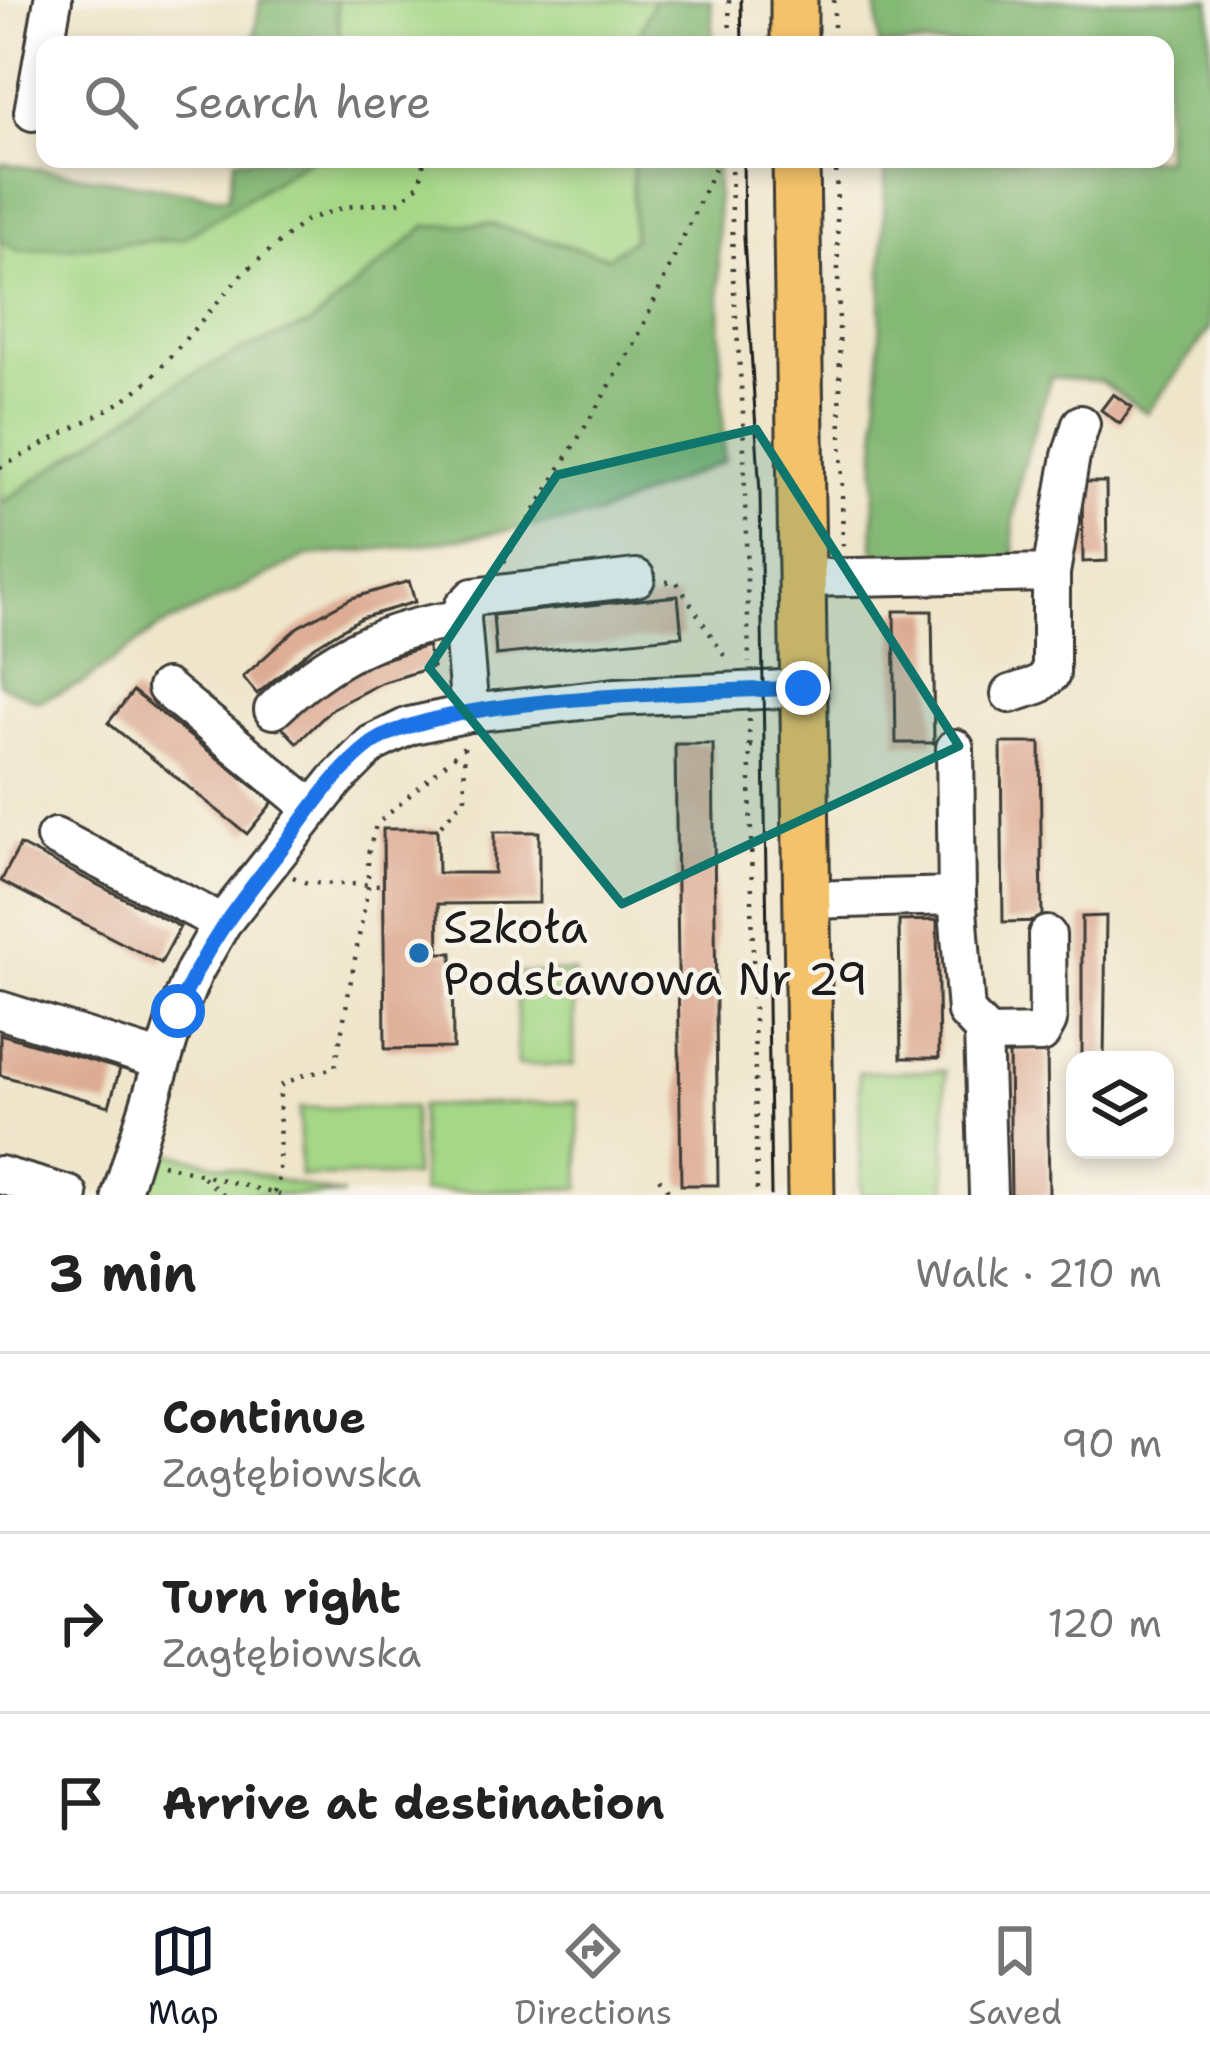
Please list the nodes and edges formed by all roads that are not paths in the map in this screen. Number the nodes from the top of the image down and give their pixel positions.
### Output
1 (53, 0) edge
2 (794, 0) edge
3 (47, 36) edge
4 (794, 36) edge
5 (36, 95) edge
6 (33, 112) dead end
7 (796, 168) edge
8 (1082, 424) dead end
9 (1051, 573) junction
10 (802, 578) junction
11 (645, 580) road end
12 (474, 606) junction
13 (166, 688) dead end
14 (803, 688) junction
15 (1010, 694) dead end
16 (273, 710) dead end
17 (466, 731) junction
18 (955, 748) dead end
19 (313, 809) junction
20 (55, 837) dead end
21 (957, 896) junction
22 (807, 900) junction
23 (222, 923) junction
24 (1047, 935) dead end
25 (0, 1010) edge
26 (983, 1035) junction
27 (162, 1060) junction
28 (0, 1175) edge
29 (69, 1195) edge
30 (122, 1195) edge
31 (811, 1195) edge
32 (988, 1195) edge

1 - 3 street
2 - 4 main road
5 - 6 street
7 - 10 main road
8 - 9 street
9 - 10 street
9 - 15 street
10 - 14 main road
11 - 12 street
12 - 16 street
12 - 17 street
13 - 19 street
14 - 17 street
14 - 22 main road
17 - 19 street
18 - 21 street
19 - 23 street
20 - 23 street
21 - 22 street
21 - 26 street
22 - 31 main road
23 - 27 street
24 - 26 street
25 - 27 street
26 - 32 street
27 - 30 street
28 - 29 street

